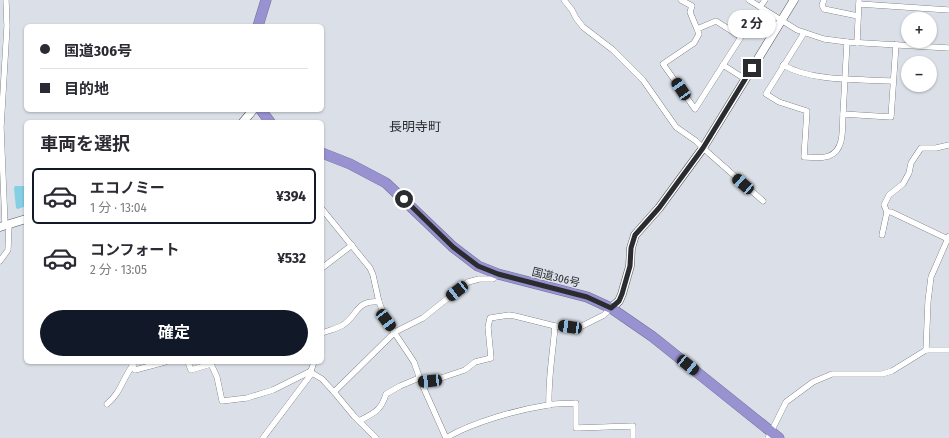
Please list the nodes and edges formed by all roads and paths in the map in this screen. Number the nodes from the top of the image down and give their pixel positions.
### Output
1 (6, 0) edge
2 (266, 0) edge
3 (564, 0) edge
4 (682, 0) edge
5 (749, 0) edge
6 (765, 0) edge
7 (794, 0) edge
8 (824, 0) edge
9 (859, 2) edge
10 (760, 7) junction
11 (949, 10) edge
12 (858, 16) junction
13 (782, 20) junction
14 (259, 24) edge
15 (697, 29) junction
16 (804, 33) junction
17 (847, 42) junction
18 (857, 43) junction
19 (896, 44) junction
20 (949, 48) edge
21 (723, 65) junction
22 (783, 65) junction
23 (845, 78) junction
24 (745, 79) junction
25 (892, 81) junction
26 (251, 112) edge
27 (843, 114) junction
28 (245, 120) edge
29 (949, 145) edge
30 (703, 148) junction
31 (324, 154) edge
32 (763, 201) dead end
33 (324, 211) edge
34 (887, 212) junction
35 (24, 220) edge
36 (5, 225) edge
37 (882, 235) dead end
38 (948, 238) edge
39 (352, 245) junction
40 (0, 262) edge
41 (324, 266) edge
42 (498, 274) junction
43 (379, 302) junction
44 (611, 308) junction
45 (554, 326) junction
46 (324, 332) edge
47 (395, 332) junction
48 (926, 350) junction
49 (949, 350) edge
50 (132, 364) edge
51 (158, 364) edge
52 (189, 364) edge
53 (211, 364) edge
54 (211, 364) edge
55 (314, 364) edge
56 (312, 372) junction
57 (420, 380) junction
58 (334, 392) junction
59 (107, 404) dead end
60 (549, 405) junction
61 (359, 421) junction
62 (773, 436) edge
63 (264, 438) edge
64 (376, 438) edge
65 (446, 438) edge
66 (632, 438) edge

1 - 36 street
2 - 14 highway
3 - 30 street
4 - 15 street
5 - 10 street
6 - 10 street
7 - 13 street
8 - 12 street
9 - 11 street
9 - 12 street
10 - 13 street
12 - 18 street
13 - 16 street
13 - 24 street
15 - 21 street
15 - 21 street
16 - 17 street
16 - 22 street
17 - 18 street
17 - 23 street
18 - 19 street
19 - 20 street
19 - 25 street
21 - 24 street
22 - 23 street
22 - 27 street
23 - 25 street
23 - 27 street
24 - 30 street
25 - 27 street
26 - 28 street
29 - 34 street
30 - 32 street
30 - 44 street
31 - 42 highway, 国道306号
33 - 39 street
34 - 37 street
34 - 38 street
35 - 36 street
36 - 40 street
38 - 48 street
39 - 41 street
39 - 43 street
42 - 44 highway, 国道306号
42 - 47 street
43 - 46 street
43 - 47 street
44 - 45 street
44 - 62 highway, 国道306号
45 - 57 street
45 - 60 street
47 - 57 street
47 - 58 street
48 - 49 street
48 - 62 street
50 - 51 street
50 - 59 street
52 - 53 street
54 - 56 street
55 - 56 street
56 - 58 street
56 - 63 street
57 - 61 street
57 - 65 street
58 - 61 street
60 - 65 street
60 - 66 street
61 - 64 street

